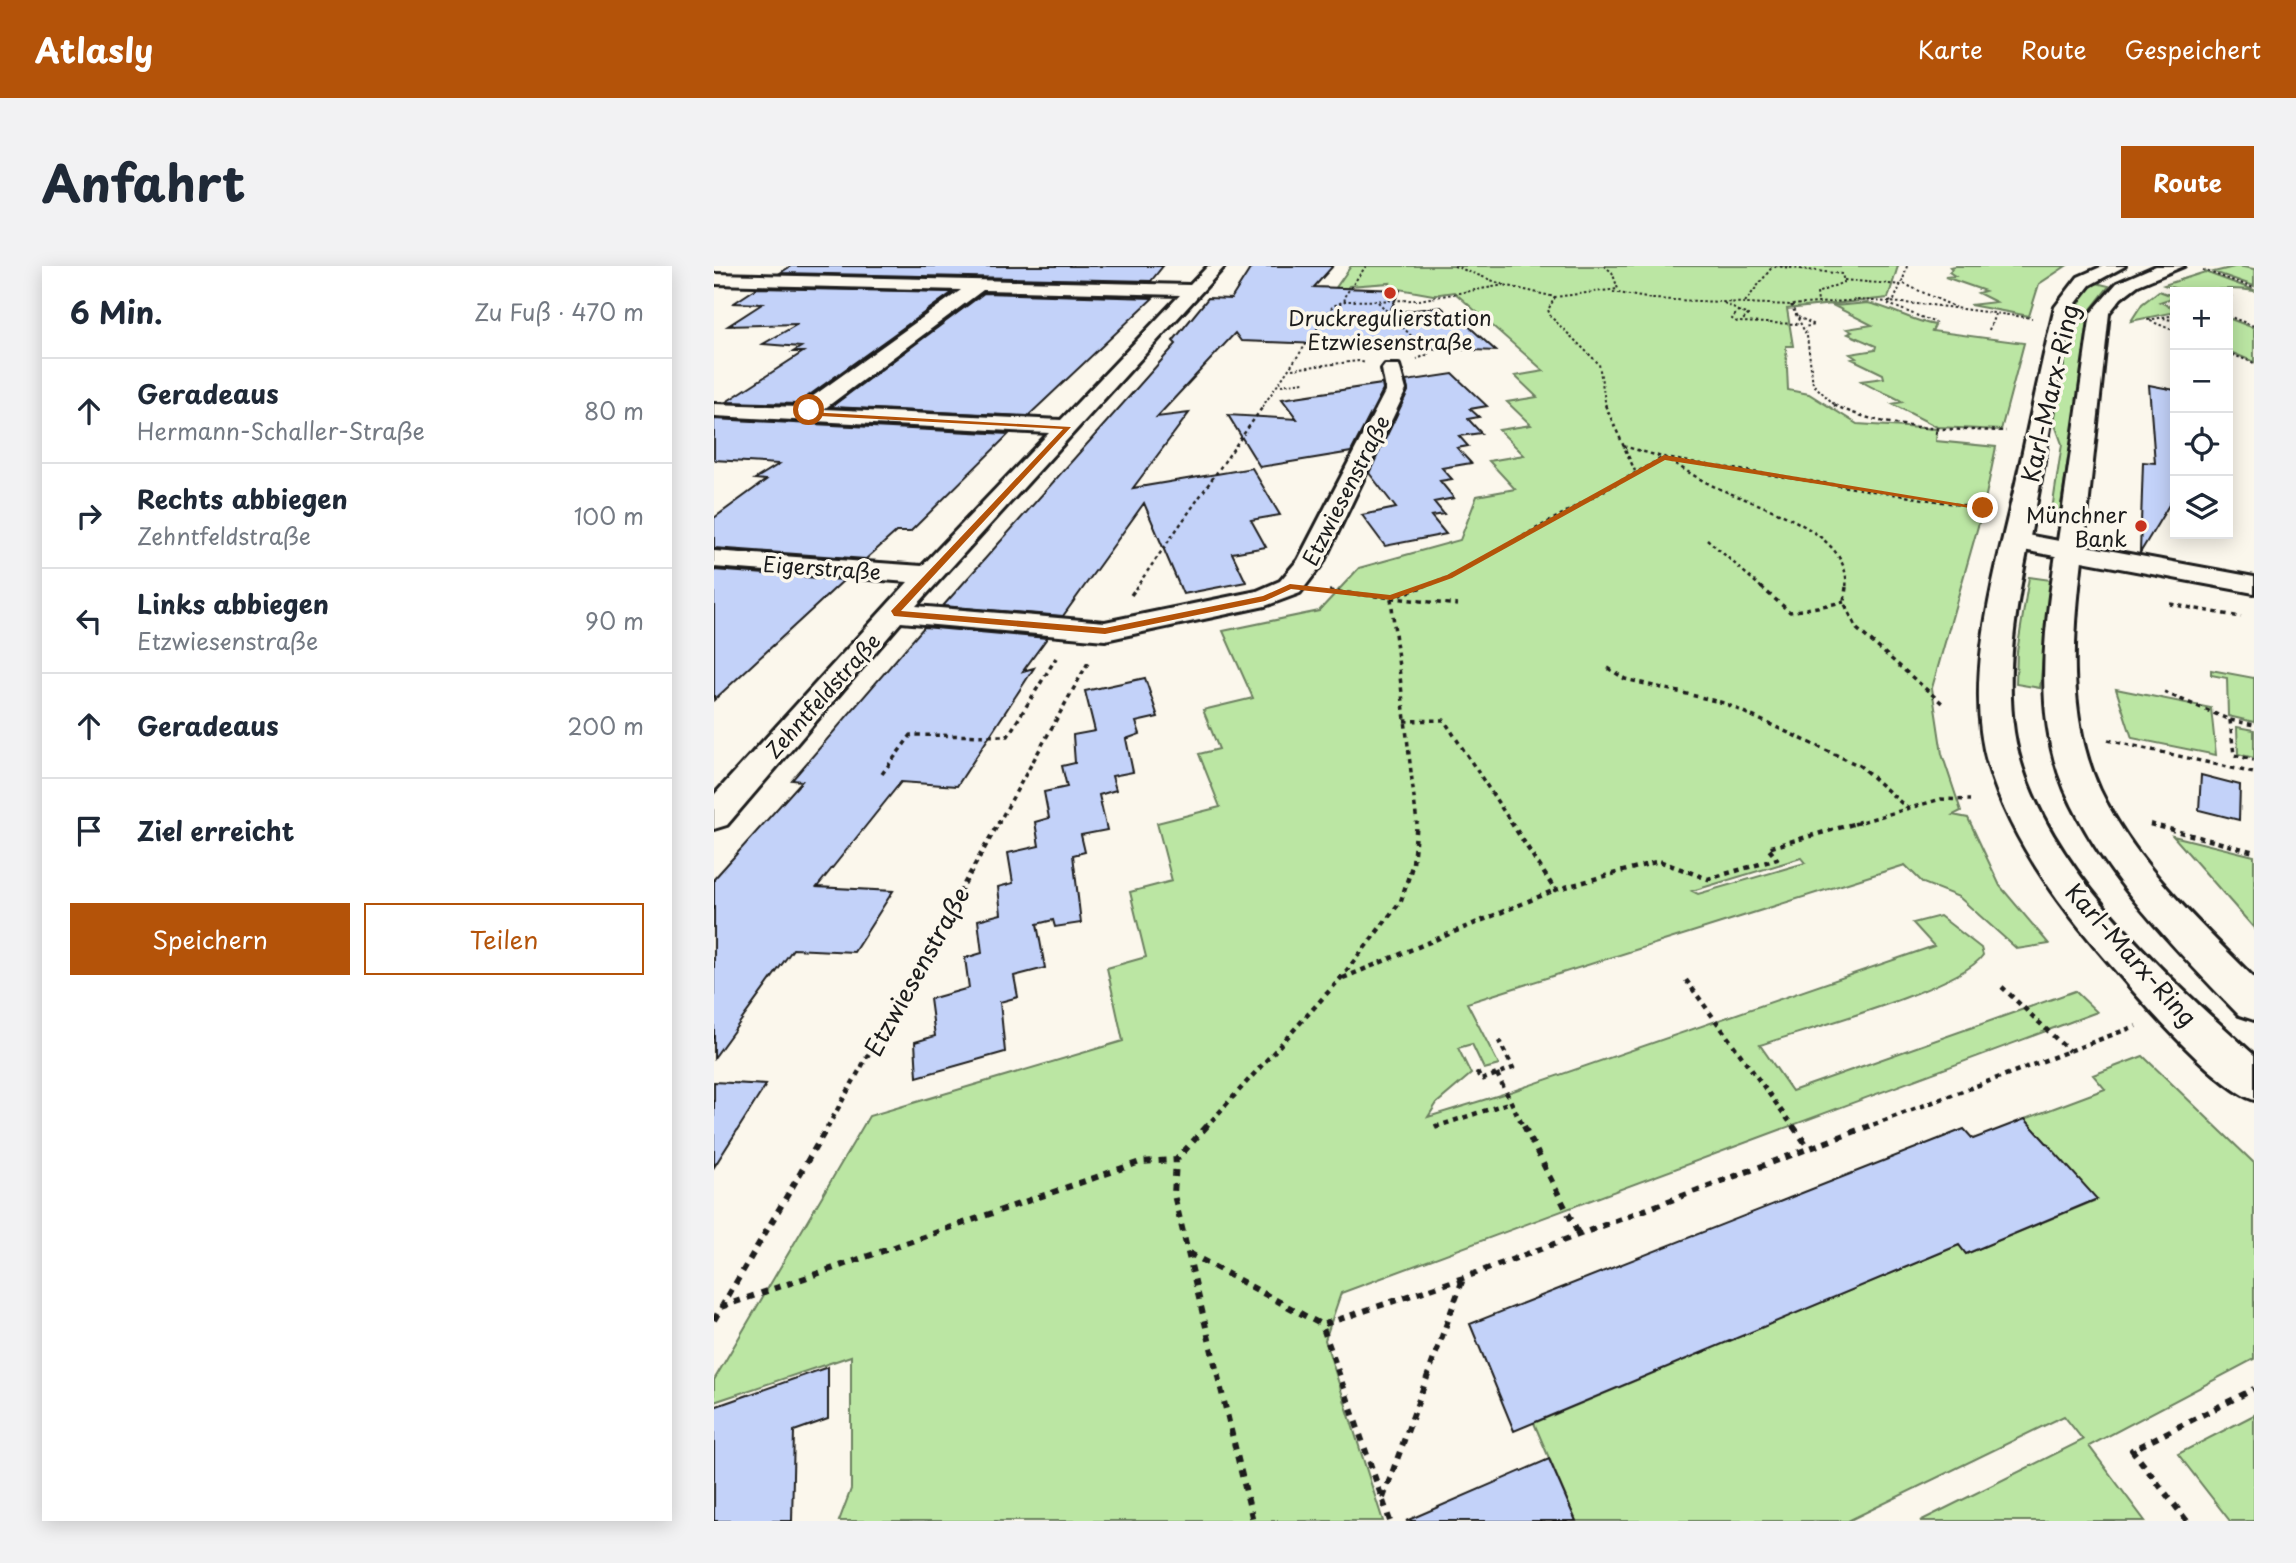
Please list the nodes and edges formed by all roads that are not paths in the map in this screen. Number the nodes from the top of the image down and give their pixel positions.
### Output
1 (756, 266) edge
2 (1217, 266) edge
3 (2117, 266) edge
4 (2189, 268) edge
5 (714, 279) edge
6 (733, 279) junction
7 (979, 285) junction
8 (714, 290) edge
9 (1197, 290) junction
10 (1392, 369) road end
11 (714, 410) edge
12 (803, 414) junction
13 (1068, 427) junction
14 (2018, 534) junction
15 (2071, 545) junction
16 (714, 559) edge
17 (2254, 571) edge
18 (930, 575) junction
19 (2254, 585) edge
20 (894, 613) junction
21 (714, 817) edge
22 (2254, 1004) edge
23 (2254, 1082) edge

1 - 6 street
2 - 9 street, Zehntfeldstraße
3 - 14 street, Karl-Marx-Ring
4 - 15 street, Karl-Marx-Ring
5 - 6 street
6 - 7 street
6 - 8 street
7 - 9 street
7 - 12 street
9 - 13 street, Zehntfeldstraße
10 - 20 street, Etzwiesenstraße
11 - 12 street
12 - 13 street
13 - 18 street, Zehntfeldstraße
14 - 15 street
14 - 23 street, Karl-Marx-Ring
15 - 17 street
15 - 19 street
15 - 22 street, Karl-Marx-Ring
16 - 18 street, Eigerstraße
18 - 20 street, Zehntfeldstraße
20 - 21 street, Zehntfeldstraße

